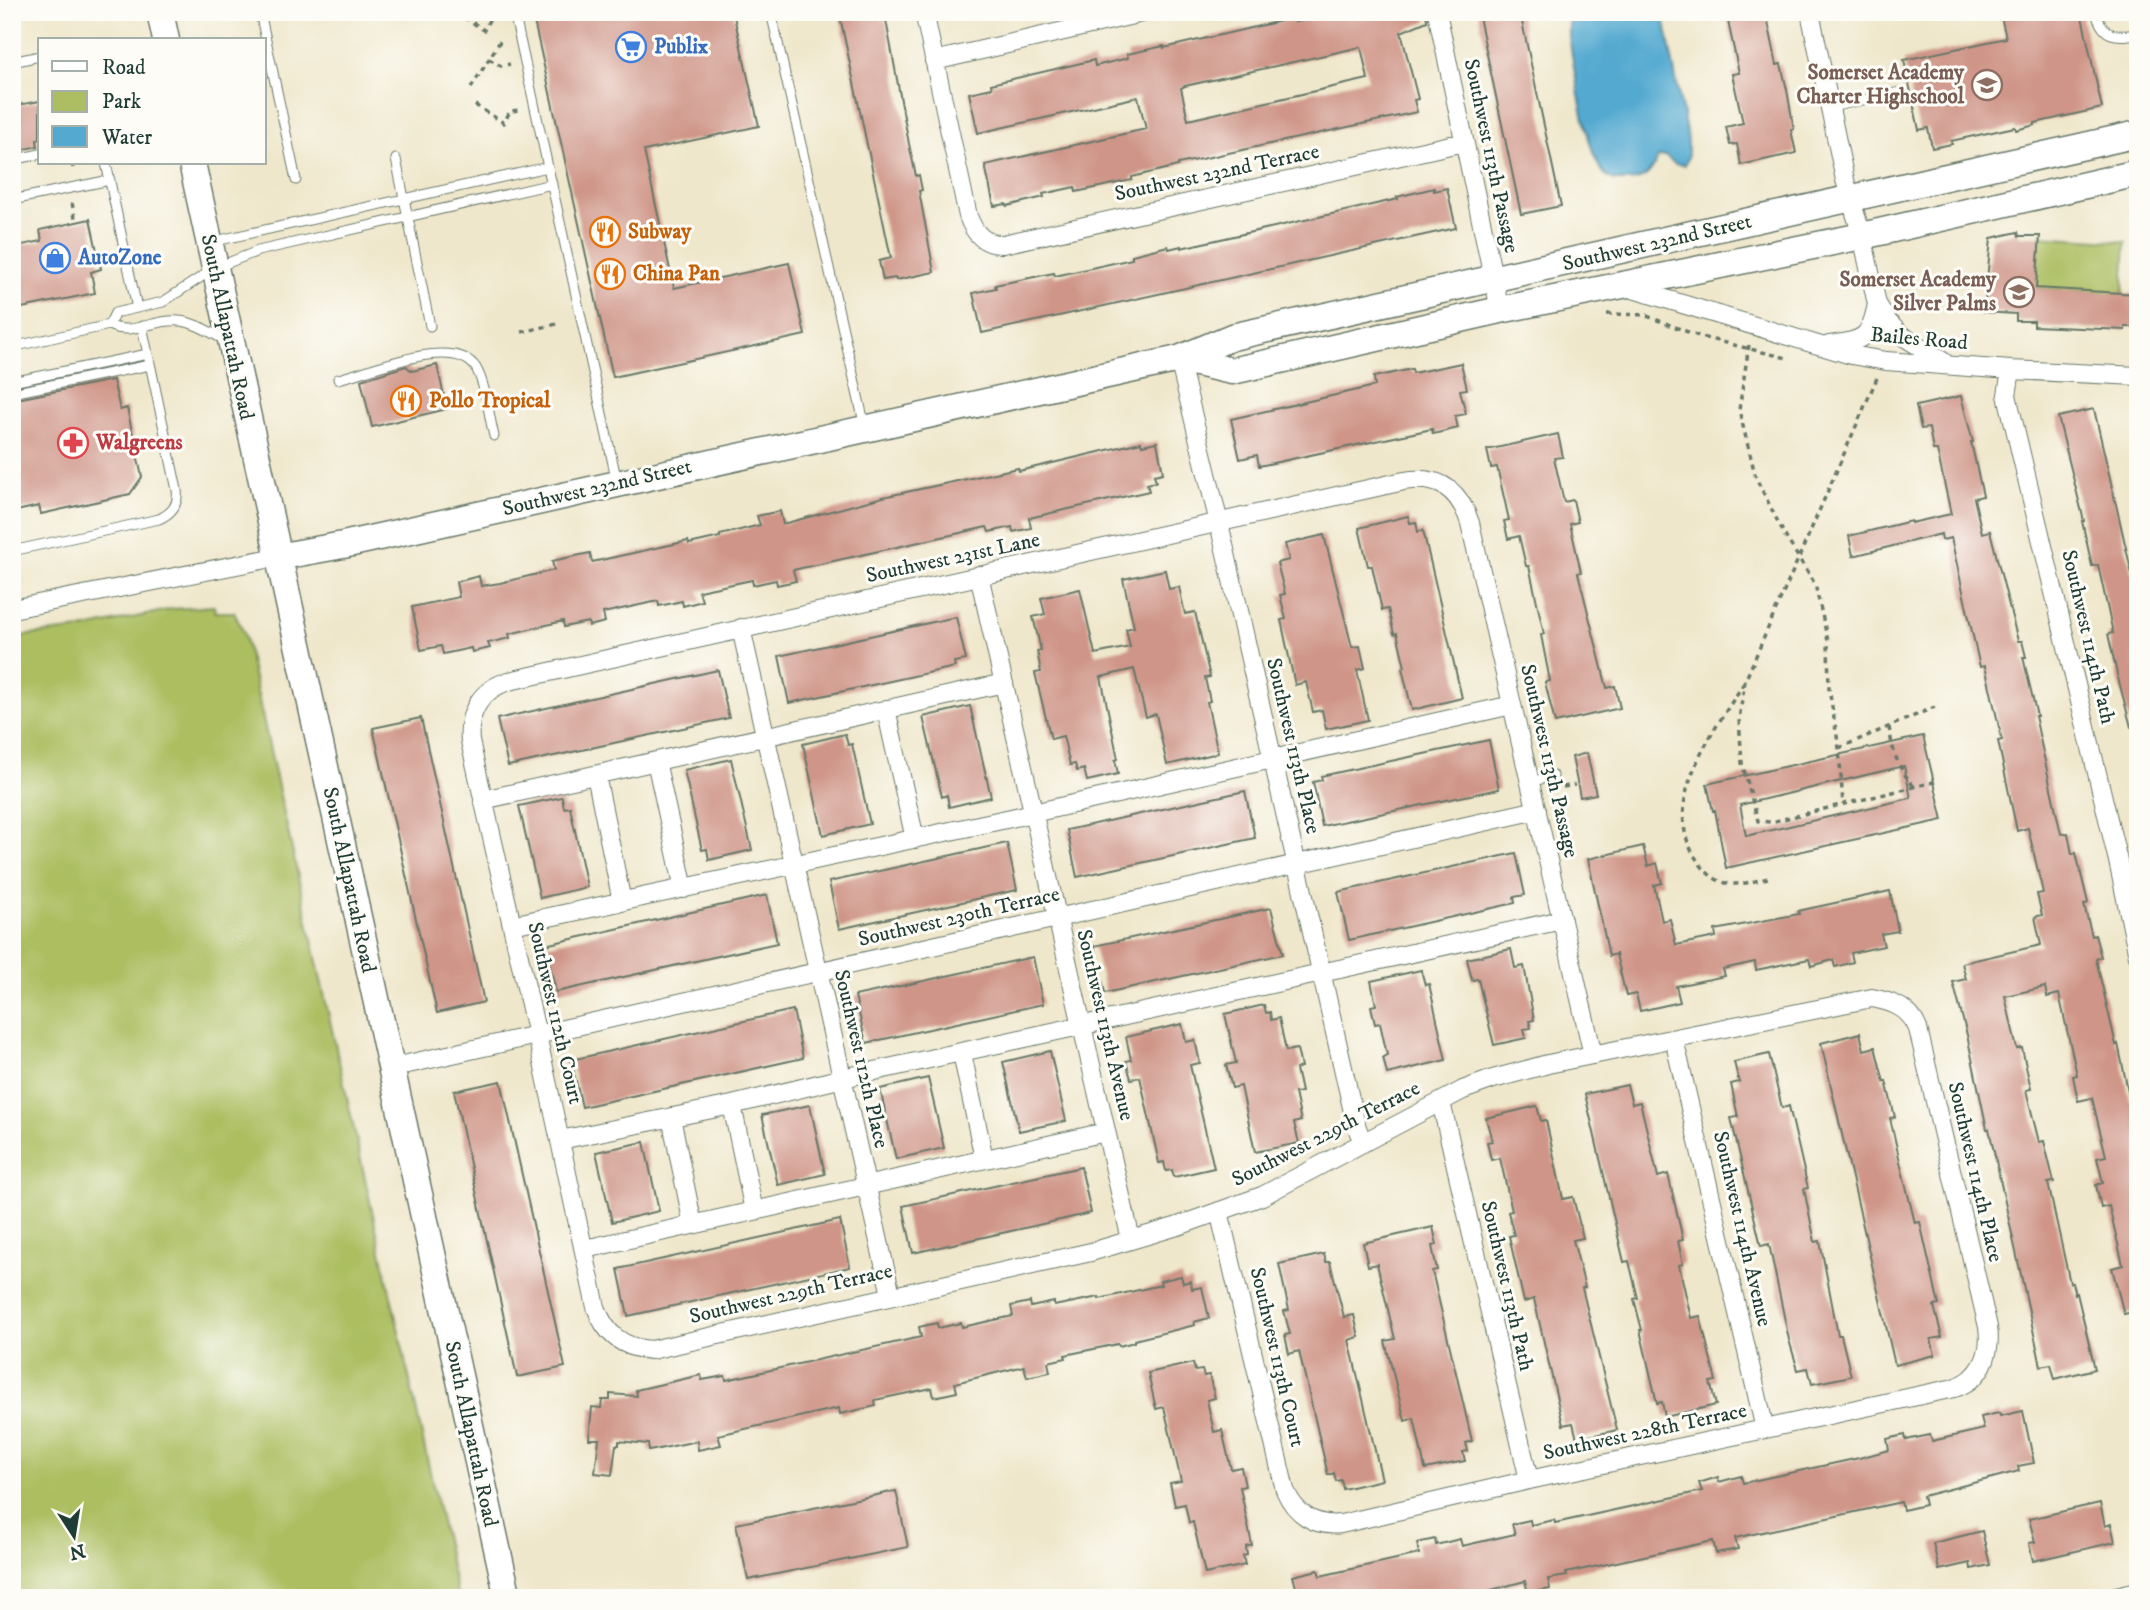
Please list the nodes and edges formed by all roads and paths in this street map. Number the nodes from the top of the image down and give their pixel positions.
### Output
1 (160, 12) edge
2 (260, 12) edge
3 (456, 12) edge
4 (514, 12) edge
5 (771, 12) edge
6 (1146, 12) edge
7 (1437, 12) edge
8 (1810, 12) edge
9 (2096, 12) edge
10 (930, 13) edge
11 (500, 16) dead end
12 (2138, 34) edge
13 (166, 38) edge
14 (266, 38) edge
15 (502, 38) dead end
16 (266, 40) edge
17 (38, 57) edge
18 (489, 59) junction
19 (934, 61) junction
20 (13, 63) edge
21 (511, 64) dead end
22 (471, 88) dead end
23 (1900, 92) dead end
24 (475, 105) dead end
25 (1831, 107) junction
26 (522, 109) dead end
27 (2138, 134) edge
28 (1464, 142) junction
29 (38, 154) edge
30 (396, 159) dead end
31 (12, 160) edge
32 (72, 164) edge
33 (106, 164) edge
34 (192, 164) edge
35 (548, 167) junction
36 (74, 172) dead end
37 (2138, 173) edge
38 (110, 180) junction
39 (296, 180) dead end
40 (552, 184) junction
41 (404, 199) junction
42 (12, 200) edge
43 (1850, 200) junction
44 (72, 202) dead end
45 (408, 217) junction
46 (75, 218) dead end
47 (1862, 236) junction
48 (209, 243) junction
49 (215, 268) junction
50 (1494, 280) junction
51 (1622, 286) junction
52 (1877, 304) junction
53 (137, 308) junction
54 (1659, 309) dead end
55 (1500, 310) junction
56 (1604, 314) dead end
57 (561, 323) dead end
58 (109, 325) junction
59 (1753, 325) junction
60 (142, 326) junction
61 (430, 326) dead end
62 (522, 332) dead end
63 (231, 343) junction
64 (1822, 346) junction
65 (12, 347) edge
66 (148, 354) junction
67 (1179, 359) junction
68 (1886, 361) junction
69 (1947, 364) junction
70 (150, 365) junction
71 (2011, 370) junction
72 (2138, 376) edge
73 (338, 379) dead end
74 (12, 382) edge
75 (12, 393) edge
76 (865, 428) junction
77 (494, 436) dead end
78 (617, 483) junction
79 (1443, 485) joint
80 (1219, 523) junction
81 (12, 551) edge
82 (277, 557) junction
83 (1799, 558) junction
84 (979, 575) junction
85 (12, 609) edge
86 (741, 628) junction
87 (1745, 681) junction
88 (1004, 683) junction
89 (478, 701) joint
90 (1512, 705) junction
91 (1935, 707) dead end
92 (886, 709) junction
93 (1889, 727) junction
94 (765, 736) junction
95 (1839, 748) junction
96 (1273, 760) junction
97 (656, 761) junction
98 (596, 775) junction
99 (1553, 776) dead end
100 (1938, 781) dead end
101 (1530, 782) junction
102 (1914, 787) junction
103 (483, 800) junction
104 (1843, 804) junction
105 (1537, 810) junction
106 (1033, 813) junction
107 (915, 839) junction
108 (1297, 864) junction
109 (795, 865) junction
110 (1768, 878) dead end
111 (684, 889) junction
112 (622, 902) junction
113 (1057, 918) junction
114 (1562, 920) junction
115 (512, 925) junction
116 (2138, 956) edge
117 (818, 971) junction
118 (1322, 974) junction
119 (1903, 1008) joint
120 (1082, 1026) junction
121 (537, 1035) junction
122 (1674, 1039) junction
123 (962, 1053) junction
124 (1593, 1055) junction
125 (390, 1068) junction
126 (842, 1078) junction
127 (1441, 1102) junction
128 (732, 1105) junction
129 (671, 1117) junction
130 (1106, 1132) junction
131 (560, 1140) junction
132 (1363, 1143) junction
133 (984, 1159) junction
134 (866, 1186) junction
135 (754, 1211) junction
136 (1219, 1212) junction
137 (693, 1225) junction
138 (1131, 1240) junction
139 (584, 1250) junction
140 (891, 1295) junction
141 (609, 1333) joint
142 (1988, 1351) joint
143 (1765, 1429) junction
144 (1529, 1480) junction
145 (1297, 1509) joint
146 (2138, 1591) edge
147 (508, 1598) edge
148 (2107, 1598) edge

1 - 13 street
2 - 14 lane
3 - 11 path
4 - 35 lane
5 - 76 lane
6 - 19 street
7 - 28 street, Southwest 113th Passage
8 - 25 street
9 - 12 lane
10 - 19 street
15 - 18 path
16 - 39 lane
17 - 20 lane
18 - 21 path
18 - 22 path
19 - 28 street, Southwest 232nd Terrace
23 - 25 lane
24 - 26 path
25 - 43 street
27 - 43 street, Southwest 232nd Street
28 - 50 street, Southwest 113th Passage
29 - 31 lane
30 - 41 lane
32 - 36 path
33 - 38 lane
34 - 48 street, South Allapattah Road
35 - 40 lane
35 - 41 lane
37 - 47 street, Southwest 232nd Street
38 - 42 lane
38 - 53 lane
40 - 45 lane
40 - 78 lane
41 - 45 lane
41 - 48 lane
43 - 47 street
43 - 50 street, Southwest 232nd Street
44 - 46 path
45 - 49 lane
45 - 61 lane
47 - 51 street, Southwest 232nd Street
47 - 52 street
48 - 49 street, South Allapattah Road
49 - 53 lane
49 - 63 street, South Allapattah Road
50 - 55 street, Southwest 113th Passage
50 - 67 street, Southwest 232nd Street
51 - 55 street, Southwest 232nd Street
51 - 59 street, Bailes Road
52 - 64 street
52 - 69 street
53 - 58 lane
54 - 56 path
55 - 67 street, Southwest 232nd Street
57 - 62 path
58 - 60 lane
58 - 65 lane
59 - 64 street, Bailes Road
59 - 83 path
60 - 63 lane
60 - 66 lane
63 - 82 street, South Allapattah Road
64 - 68 street, Bailes Road
66 - 70 lane
66 - 74 lane
67 - 76 street, Southwest 232nd Street
67 - 80 street, Southwest 113th Place
68 - 69 street, Bailes Road
68 - 83 path
69 - 71 street, Bailes Road
70 - 75 lane
70 - 81 lane
71 - 72 street, Bailes Road
71 - 116 street, Southwest 114th Path
73 - 77 lane
76 - 78 street, Southwest 232nd Street
78 - 82 street, Southwest 232nd Street
79 - 80 street, Southwest 231st Lane
79 - 90 street, Southwest 113th Passage
80 - 84 street, Southwest 231st Lane
80 - 96 street, Southwest 113th Place
82 - 85 street, Southwest 232nd Street
82 - 125 street, South Allapattah Road
83 - 87 path
83 - 95 path
84 - 86 street, Southwest 231st Lane
84 - 88 street, Southwest 113th Avenue
86 - 89 street, Southwest 231st Lane
86 - 94 street, Southwest 112th Place
87 - 104 path
87 - 110 path
88 - 92 street
88 - 106 street, Southwest 113th Avenue
89 - 103 street, Southwest 112th Court
90 - 96 street
90 - 101 street, Southwest 113th Passage
91 - 93 path
92 - 94 street
92 - 107 street
93 - 95 path
93 - 102 path
94 - 97 street
94 - 109 street, Southwest 112th Place
95 - 104 path
96 - 106 street
96 - 108 street, Southwest 113th Place
97 - 98 street
97 - 111 street
98 - 103 street
98 - 112 street
99 - 101 lane
100 - 102 path
101 - 105 street, Southwest 113th Passage
102 - 104 path
103 - 115 street, Southwest 112th Court
105 - 108 street, Southwest 230th Terrace
105 - 114 street, Southwest 113th Passage
106 - 107 street
106 - 113 street, Southwest 113th Avenue
107 - 109 street
108 - 113 street, Southwest 230th Terrace
108 - 118 street, Southwest 113th Place
109 - 111 street
109 - 117 street, Southwest 112th Place
111 - 112 street
112 - 115 street
113 - 117 street, Southwest 230th Terrace
113 - 120 street, Southwest 113th Avenue
114 - 118 street
114 - 124 street, Southwest 113th Passage
115 - 121 street, Southwest 112th Court
117 - 121 street, Southwest 230th Terrace
117 - 126 street, Southwest 112th Place
118 - 120 street
118 - 132 street, Southwest 113th Place
119 - 122 street, Southwest 229th Terrace
119 - 142 street, Southwest 114th Place
120 - 123 street
120 - 130 street, Southwest 113th Avenue
121 - 125 street, Southwest 230th Terrace
121 - 131 street, Southwest 112th Court
122 - 124 street, Southwest 229th Terrace
122 - 143 street, Southwest 114th Avenue
123 - 126 street
123 - 133 street
124 - 127 street, Southwest 229th Terrace
125 - 147 street, South Allapattah Road
126 - 128 street
126 - 134 street, Southwest 112th Place
127 - 132 street, Southwest 229th Terrace
127 - 144 street, Southwest 113th Path
128 - 129 street
128 - 135 street
129 - 131 street
129 - 137 street
130 - 133 street
130 - 138 street, Southwest 113th Avenue
131 - 139 street, Southwest 112th Court
132 - 136 street, Southwest 229th Terrace
133 - 134 street
134 - 135 street
134 - 140 street, Southwest 112th Place
135 - 137 street
136 - 138 street, Southwest 229th Terrace
136 - 145 street, Southwest 113th Court
137 - 139 street
138 - 140 street, Southwest 229th Terrace
139 - 141 street, Southwest 112th Court
140 - 141 street, Southwest 229th Terrace
142 - 143 street, Southwest 228th Terrace
143 - 144 street, Southwest 228th Terrace
144 - 145 street, Southwest 228th Terrace
146 - 148 street

